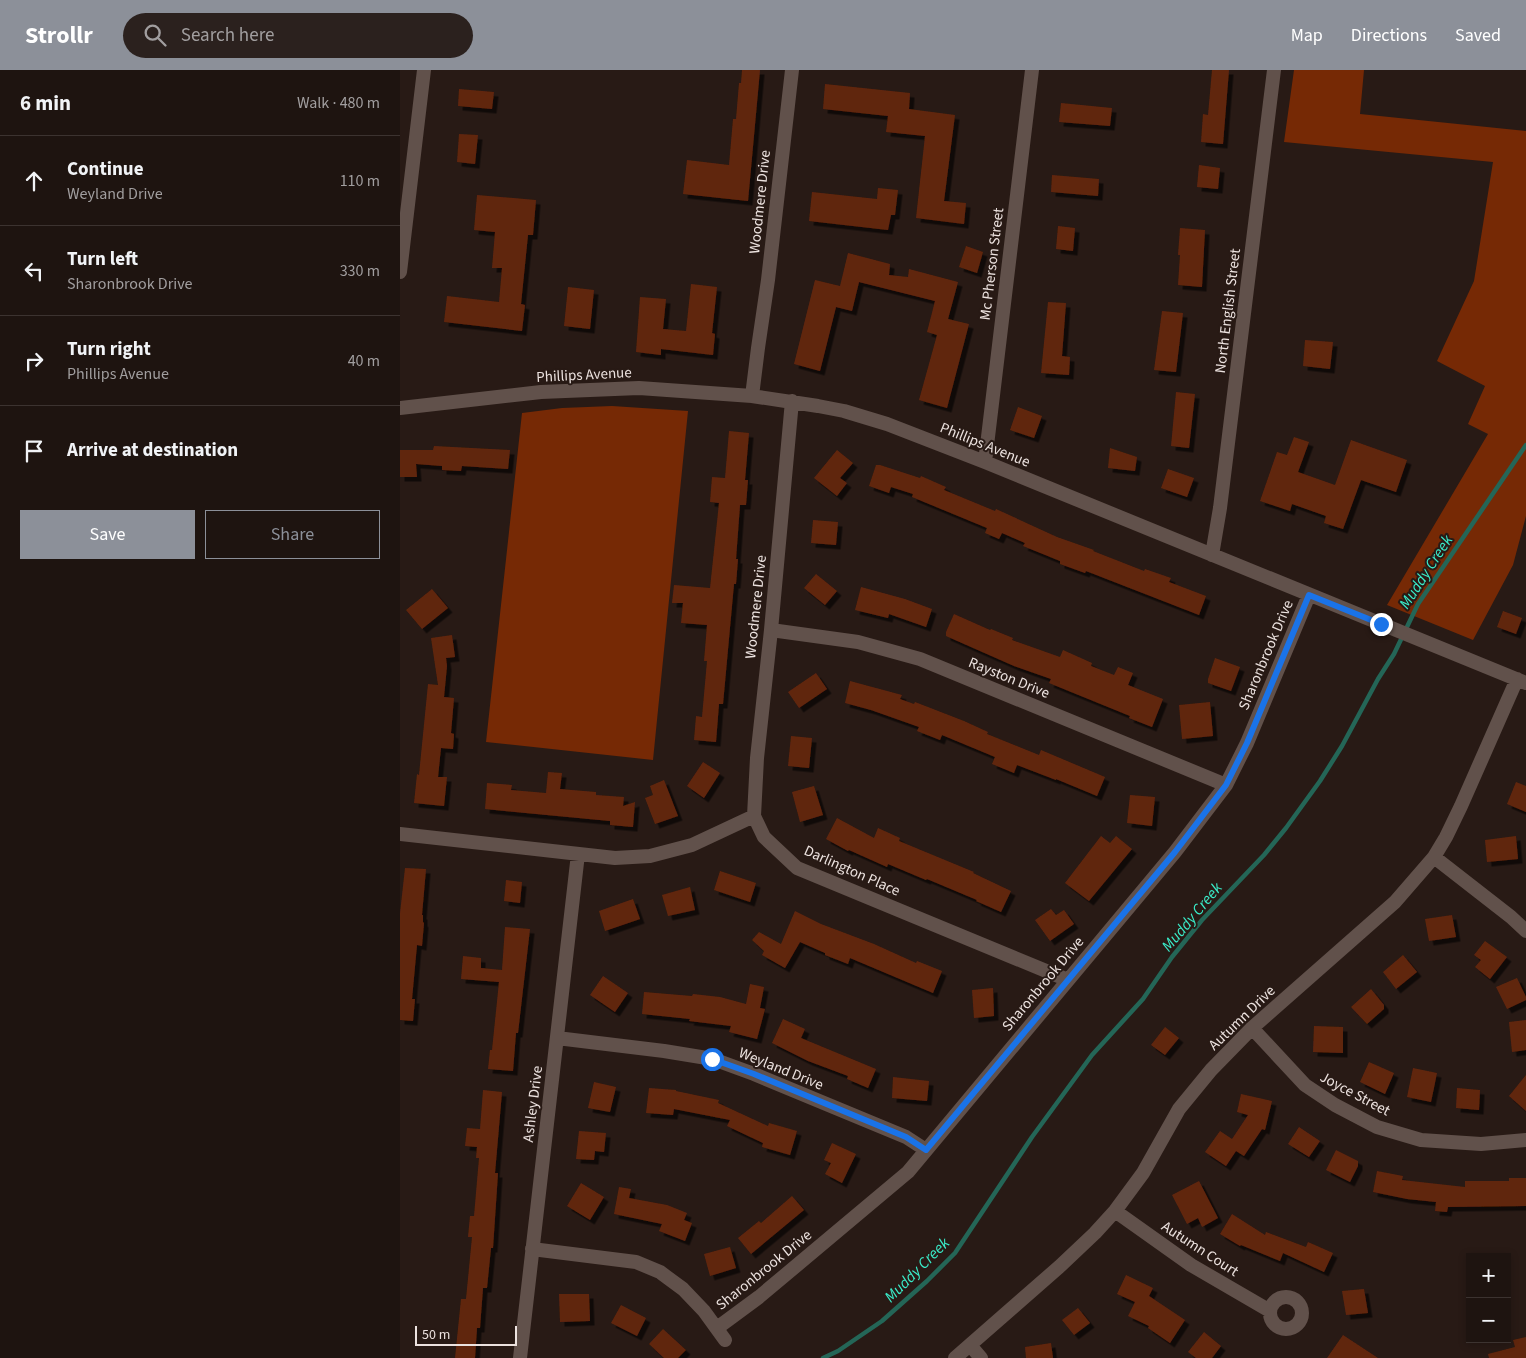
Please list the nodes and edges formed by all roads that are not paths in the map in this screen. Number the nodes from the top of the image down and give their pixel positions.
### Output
1 (424, 70) edge
2 (792, 70) edge
3 (1032, 70) edge
4 (1274, 70) edge
5 (400, 272) edge
6 (752, 396) junction
7 (792, 401) junction
8 (400, 408) edge
9 (985, 462) junction
10 (1212, 555) junction
11 (1309, 595) junction
12 (771, 630) junction
13 (1521, 681) edge
14 (1226, 785) junction
15 (754, 816) junction
16 (400, 834) edge
17 (578, 854) junction
18 (1434, 857) junction
19 (1526, 931) edge
20 (1068, 980) junction
21 (1252, 1028) junction
22 (557, 1038) junction
23 (1526, 1140) edge
24 (926, 1150) junction
25 (1115, 1212) junction
26 (532, 1249) junction
27 (1270, 1311) dead end
28 (717, 1328) junction
29 (726, 1340) dead end
30 (970, 1345) junction
31 (520, 1358) edge
32 (955, 1358) edge
33 (980, 1358) edge

1 - 5 street
2 - 6 street, Woodmere Drive
3 - 9 street, Mc Pherson Street
4 - 10 street, North English Street
6 - 7 street, Phillips Avenue
6 - 8 street, Phillips Avenue
7 - 9 street, Phillips Avenue
7 - 12 street, Woodmere Drive
9 - 10 street, Phillips Avenue
10 - 11 street, Phillips Avenue
11 - 13 street, Phillips Avenue
11 - 14 street, Sharonbrook Drive
12 - 14 street, Rayston Drive
12 - 15 street, Woodmere Drive
13 - 18 street, Autumn Drive
14 - 20 street, Sharonbrook Drive
15 - 17 street
15 - 20 street, Darlington Place
16 - 17 street
17 - 22 street, Ashley Drive
18 - 19 street
18 - 21 street, Autumn Drive
20 - 24 street, Sharonbrook Drive
21 - 23 street, Joyce Street
21 - 25 street, Autumn Drive
22 - 24 street, Weyland Drive
22 - 26 street, Ashley Drive
24 - 28 street, Sharonbrook Drive
25 - 27 street, Autumn Court
25 - 30 street, Autumn Drive
26 - 28 street
26 - 31 street, Ashley Drive
28 - 29 street
30 - 32 street, Autumn Drive
30 - 33 street

